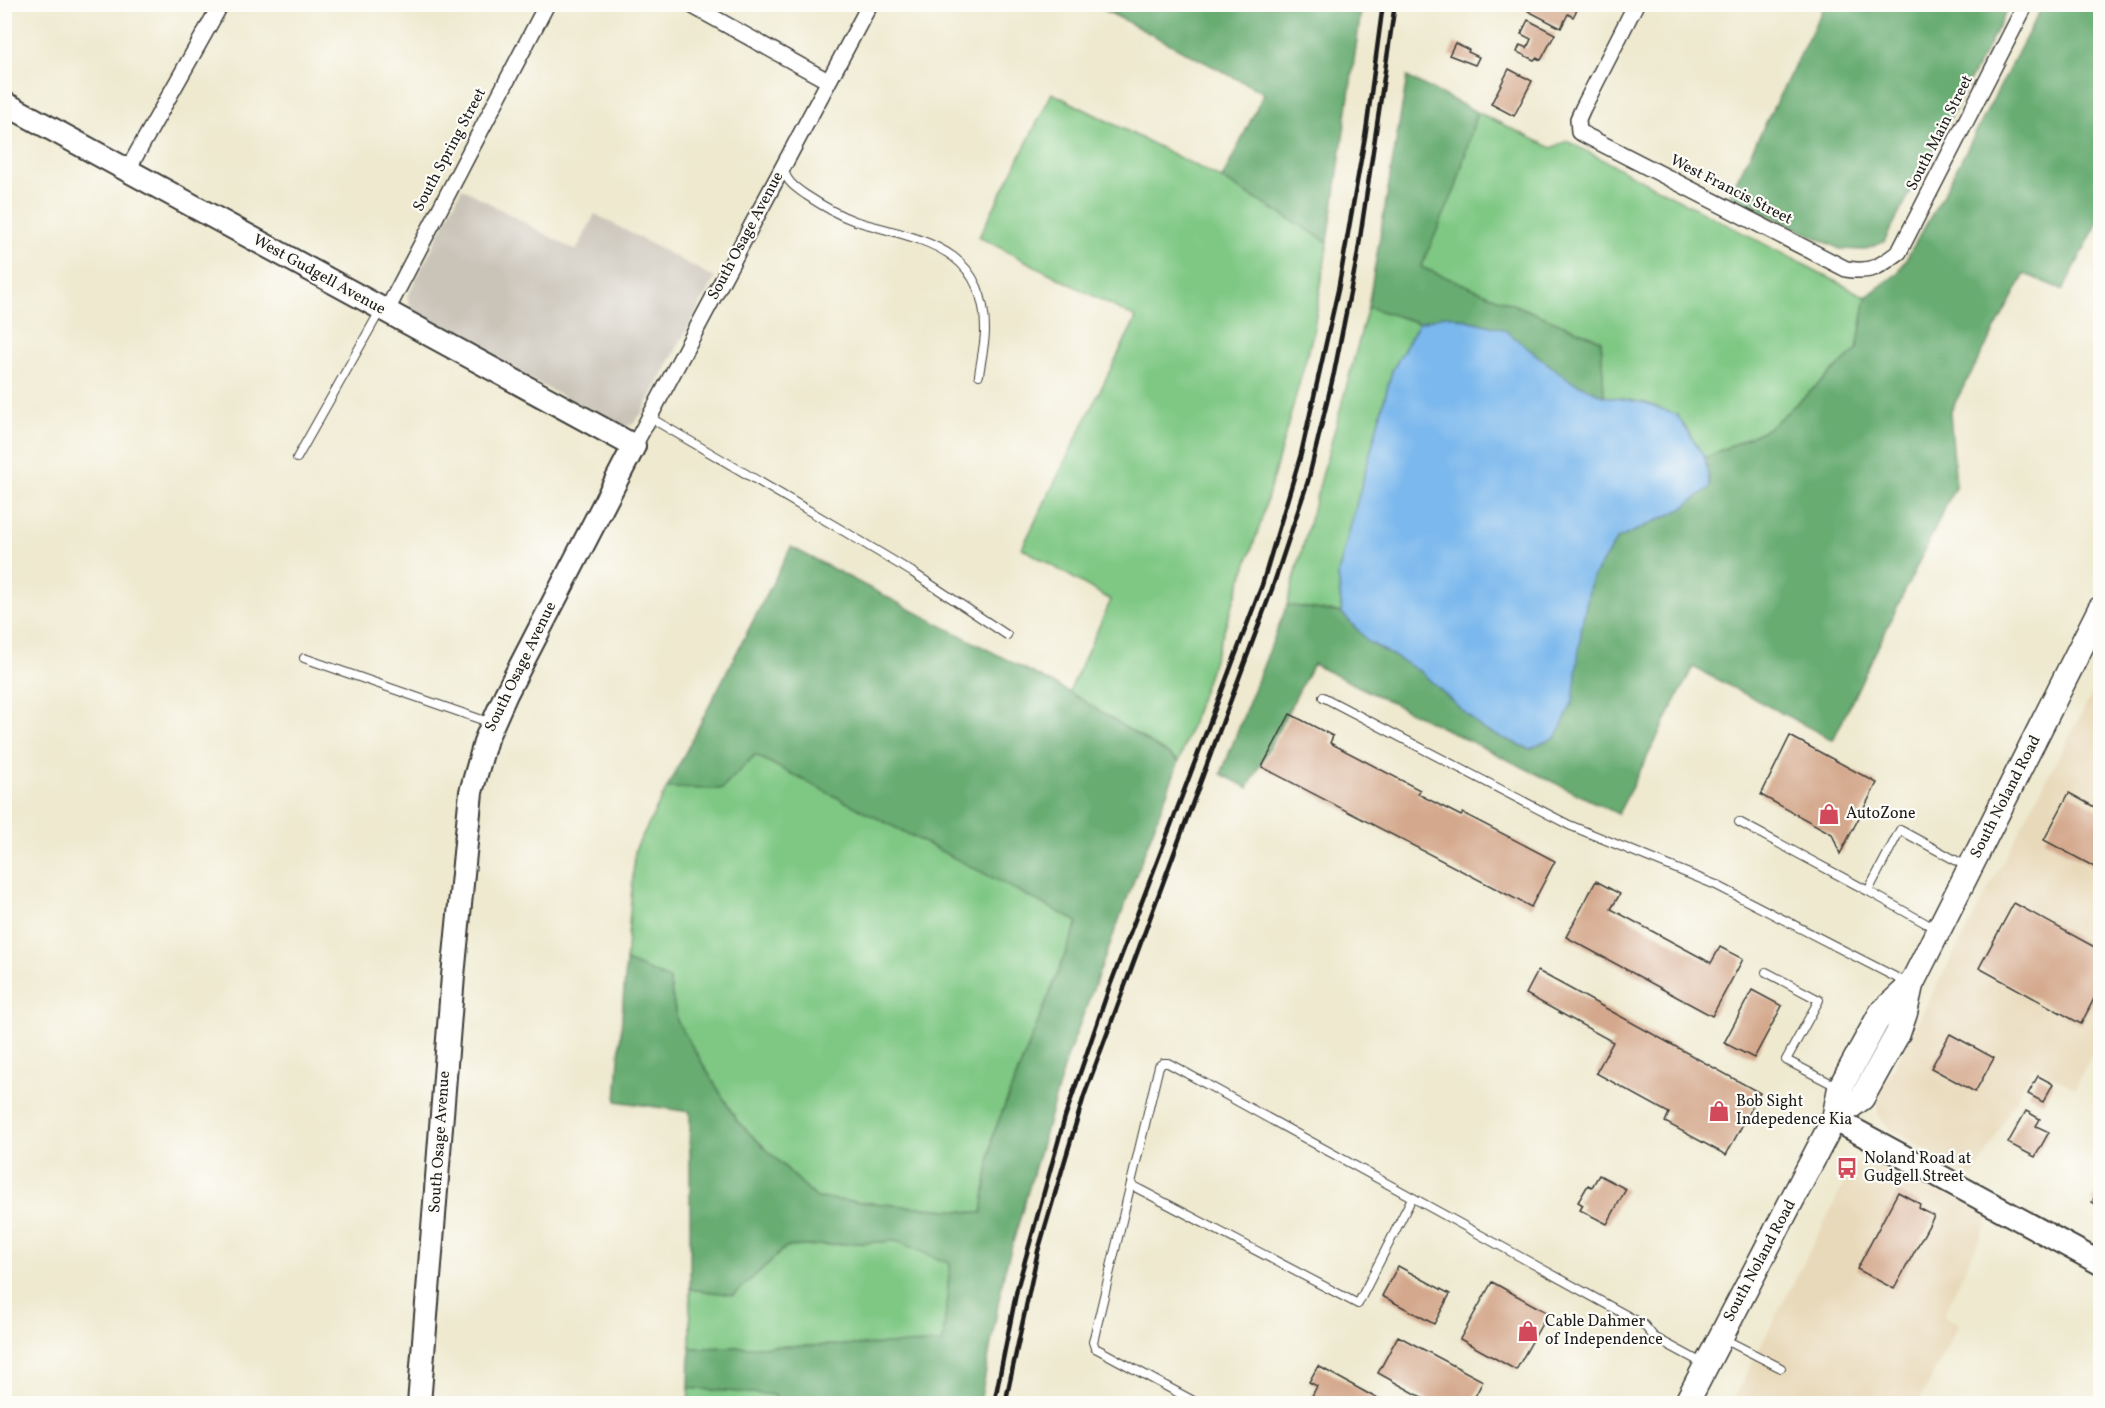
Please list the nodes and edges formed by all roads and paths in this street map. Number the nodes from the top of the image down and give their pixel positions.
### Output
1 (220, 4) edge
2 (547, 4) edge
3 (689, 4) edge
4 (870, 4) edge
5 (1635, 4) edge
6 (2026, 4) edge
7 (828, 81) junction
8 (4, 103) edge
9 (784, 164) junction
10 (127, 171) junction
11 (1875, 269) joint
12 (383, 311) junction
13 (979, 375) dead end
14 (650, 417) junction
15 (634, 446) junction
16 (297, 458) dead end
17 (2099, 614) edge
18 (1007, 635) dead end
19 (304, 658) dead end
20 (1323, 697) dead end
21 (493, 724) junction
22 (1739, 822) dead end
23 (1970, 868) junction
24 (1868, 891) junction
25 (1939, 930) junction
26 (1766, 972) dead end
27 (1911, 985) junction
28 (1840, 1088) junction
29 (1834, 1119) junction
30 (1131, 1185) junction
31 (1412, 1198) junction
32 (2100, 1263) edge
33 (1720, 1337) junction
34 (1706, 1365) junction
35 (1781, 1368) dead end
36 (420, 1404) edge
37 (1199, 1404) edge
38 (1686, 1404) edge

1 - 10 street
2 - 12 street, South Spring Street
3 - 7 street
4 - 7 street, South Osage Avenue
5 - 11 street, West Francis Street
6 - 11 street, South Main Street
7 - 9 street, South Osage Avenue
8 - 10 street, West Gudgell Avenue
9 - 13 lane
9 - 14 street, South Osage Avenue
10 - 12 street, West Gudgell Avenue
12 - 15 street, West Gudgell Avenue
12 - 16 lane
14 - 15 street, South Osage Avenue
14 - 18 lane
15 - 21 street, South Osage Avenue
17 - 23 main road, South Noland Road
19 - 21 lane
20 - 27 lane
21 - 36 street, South Osage Avenue
22 - 24 lane
23 - 24 lane
23 - 25 main road, South Noland Road
24 - 25 lane
25 - 27 main road, South Noland Road
26 - 28 lane
27 - 28 main road, South Noland Road
27 - 29 main road, South Noland Road
28 - 29 main road, South Noland Road
29 - 32 street
29 - 33 main road, South Noland Road
30 - 31 lane
30 - 31 lane
30 - 37 lane
31 - 34 lane
33 - 34 main road, South Noland Road
33 - 35 lane
34 - 38 main road, South Noland Road

